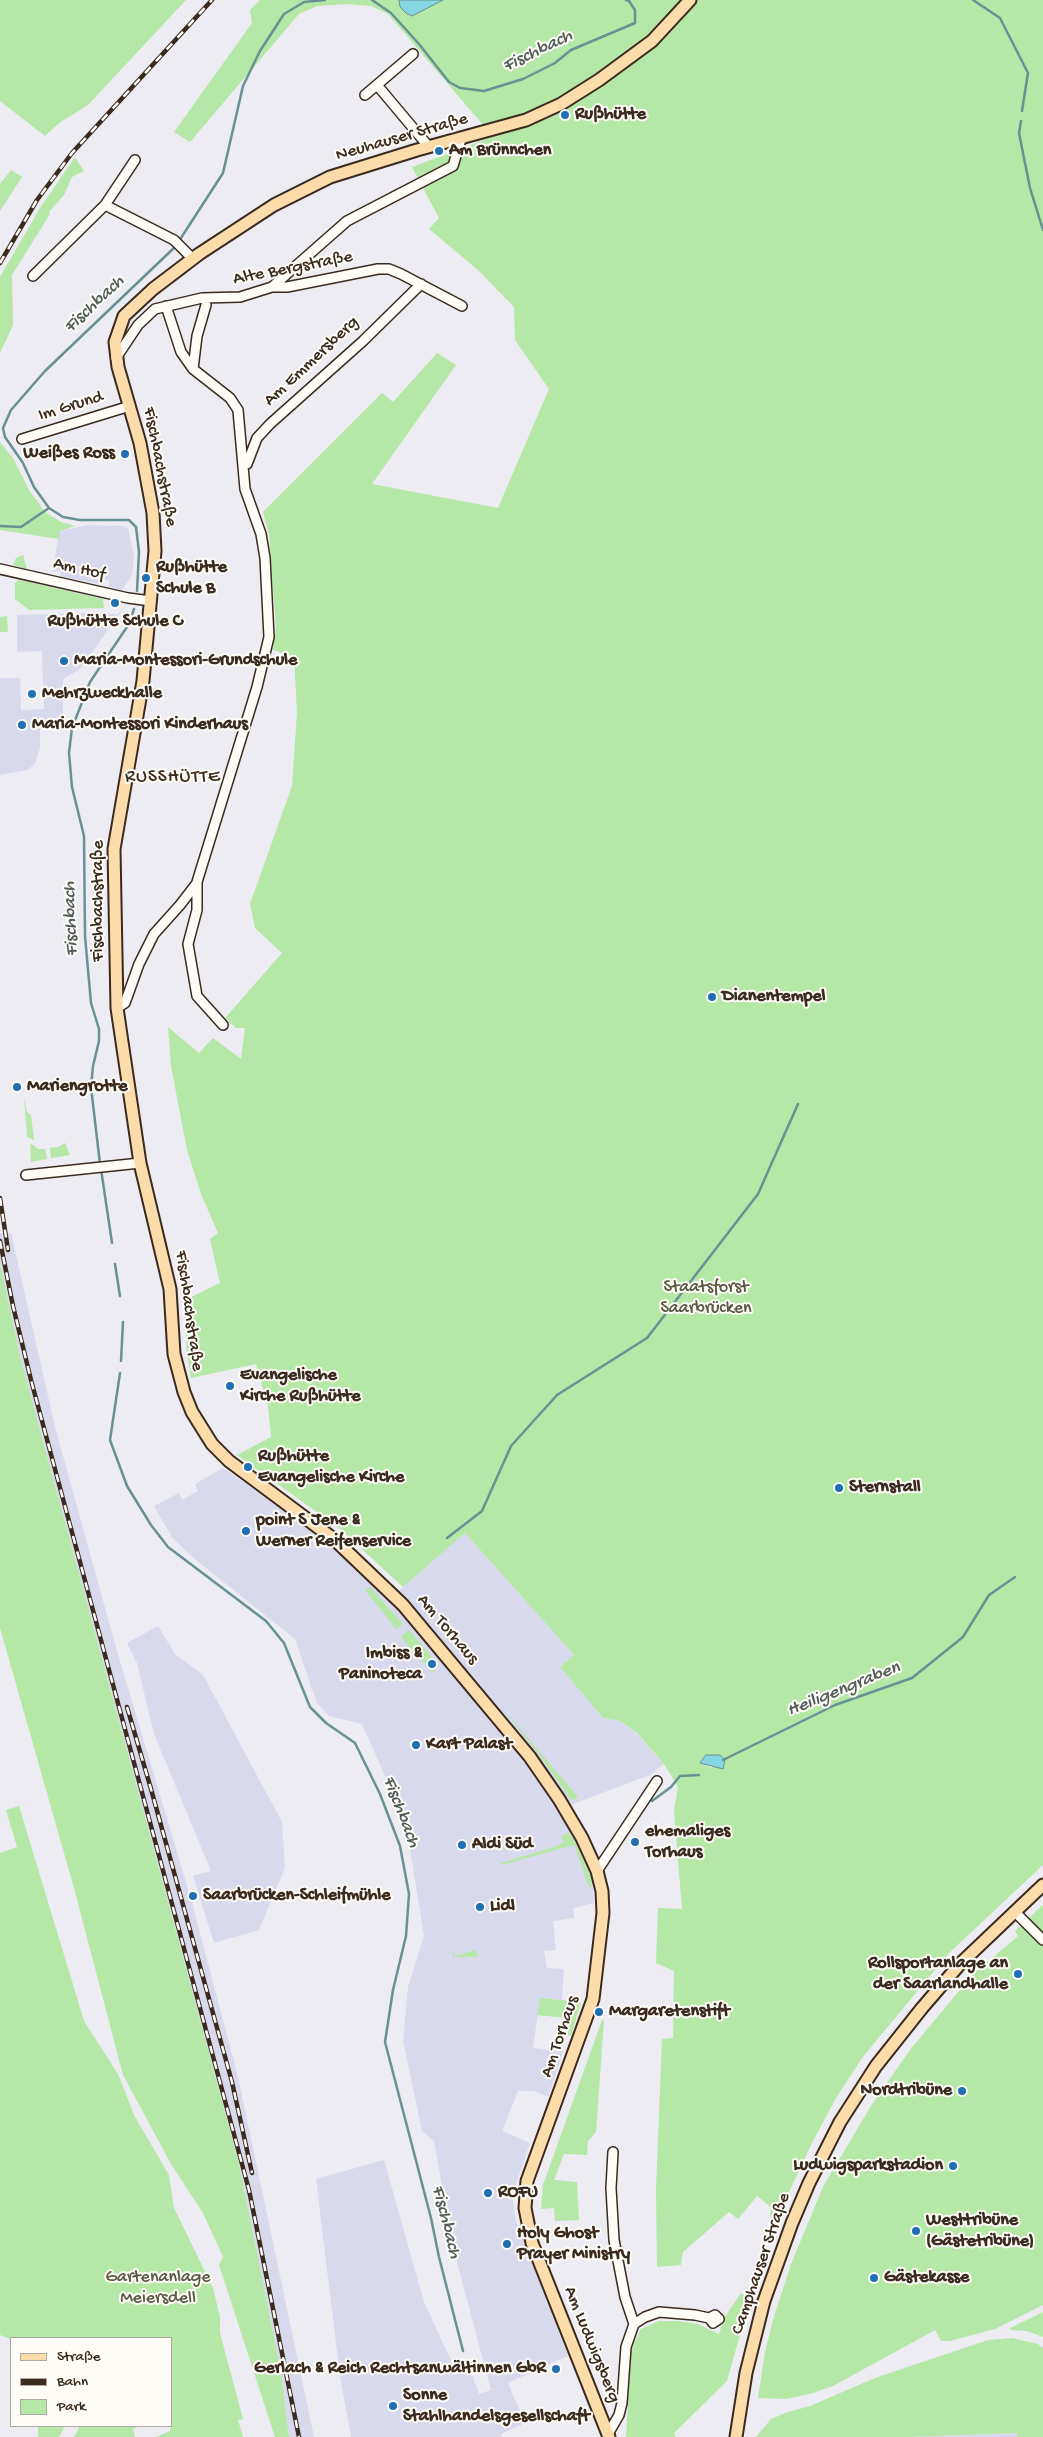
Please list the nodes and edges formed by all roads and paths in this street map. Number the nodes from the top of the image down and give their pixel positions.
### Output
1 (690, 0) edge
2 (413, 54) dead end
3 (377, 85) junction
4 (365, 95) dead end
5 (461, 139) junction
6 (429, 147) junction
7 (135, 160) dead end
8 (105, 205) junction
9 (193, 258) junction
10 (33, 276) dead end
11 (421, 284) junction
12 (272, 287) junction
13 (206, 305) dead end
14 (166, 306) junction
15 (462, 306) dead end
16 (124, 316) joint
17 (116, 358) junction
18 (192, 369) junction
19 (130, 406) junction
20 (22, 439) dead end
21 (244, 477) junction
22 (0, 569) edge
23 (146, 600) junction
24 (197, 882) junction
25 (117, 1008) junction
26 (223, 1024) dead end
27 (140, 1163) junction
28 (26, 1175) dead end
29 (222, 1455) joint
30 (657, 1781) dead end
31 (597, 1871) junction
32 (1043, 1885) edge
33 (1015, 1912) junction
34 (1043, 1940) edge
35 (613, 2152) dead end
36 (525, 2208) joint
37 (709, 2318) dead end
38 (634, 2324) junction
39 (609, 2436) edge
40 (736, 2437) edge

1 - 5 main road, Neuhauser Straße
2 - 3 street
3 - 4 street
3 - 6 street
5 - 6 main road, Neuhauser Straße
5 - 12 street
6 - 9 main road, Neuhauser Straße
7 - 8 street
8 - 9 street
8 - 10 street
9 - 16 main road, Neuhauser Straße
11 - 12 street, Alte Bergstraße
11 - 15 street, Alte Bergstraße
11 - 21 street, Am Emmersberg
12 - 14 street, Alte Bergstraße
13 - 18 street
14 - 17 street, Alte Bergstraße
14 - 18 street, Am Emmersberg
16 - 17 main road, Fischbachstraße
17 - 19 main road, Fischbachstraße
18 - 21 street, Am Emmersberg
19 - 20 street, Im Grund
19 - 23 main road, Fischbachstraße
21 - 24 street, Am Emmersberg
22 - 23 street, Am Hof
23 - 25 main road, Fischbachstraße
24 - 25 street, Am Emmersberg
24 - 26 street, Am Emmersberg
25 - 27 main road, Fischbachstraße
27 - 28 street
27 - 29 main road, Fischbachstraße
29 - 31 main road, Am Torhaus
30 - 31 street
31 - 36 main road, Am Torhaus
32 - 33 main road, Camphauser Straße
33 - 34 street
33 - 40 main road, Camphauser Straße
35 - 38 street
36 - 39 main road, Am Ludwigsberg
37 - 38 street
38 - 39 street

